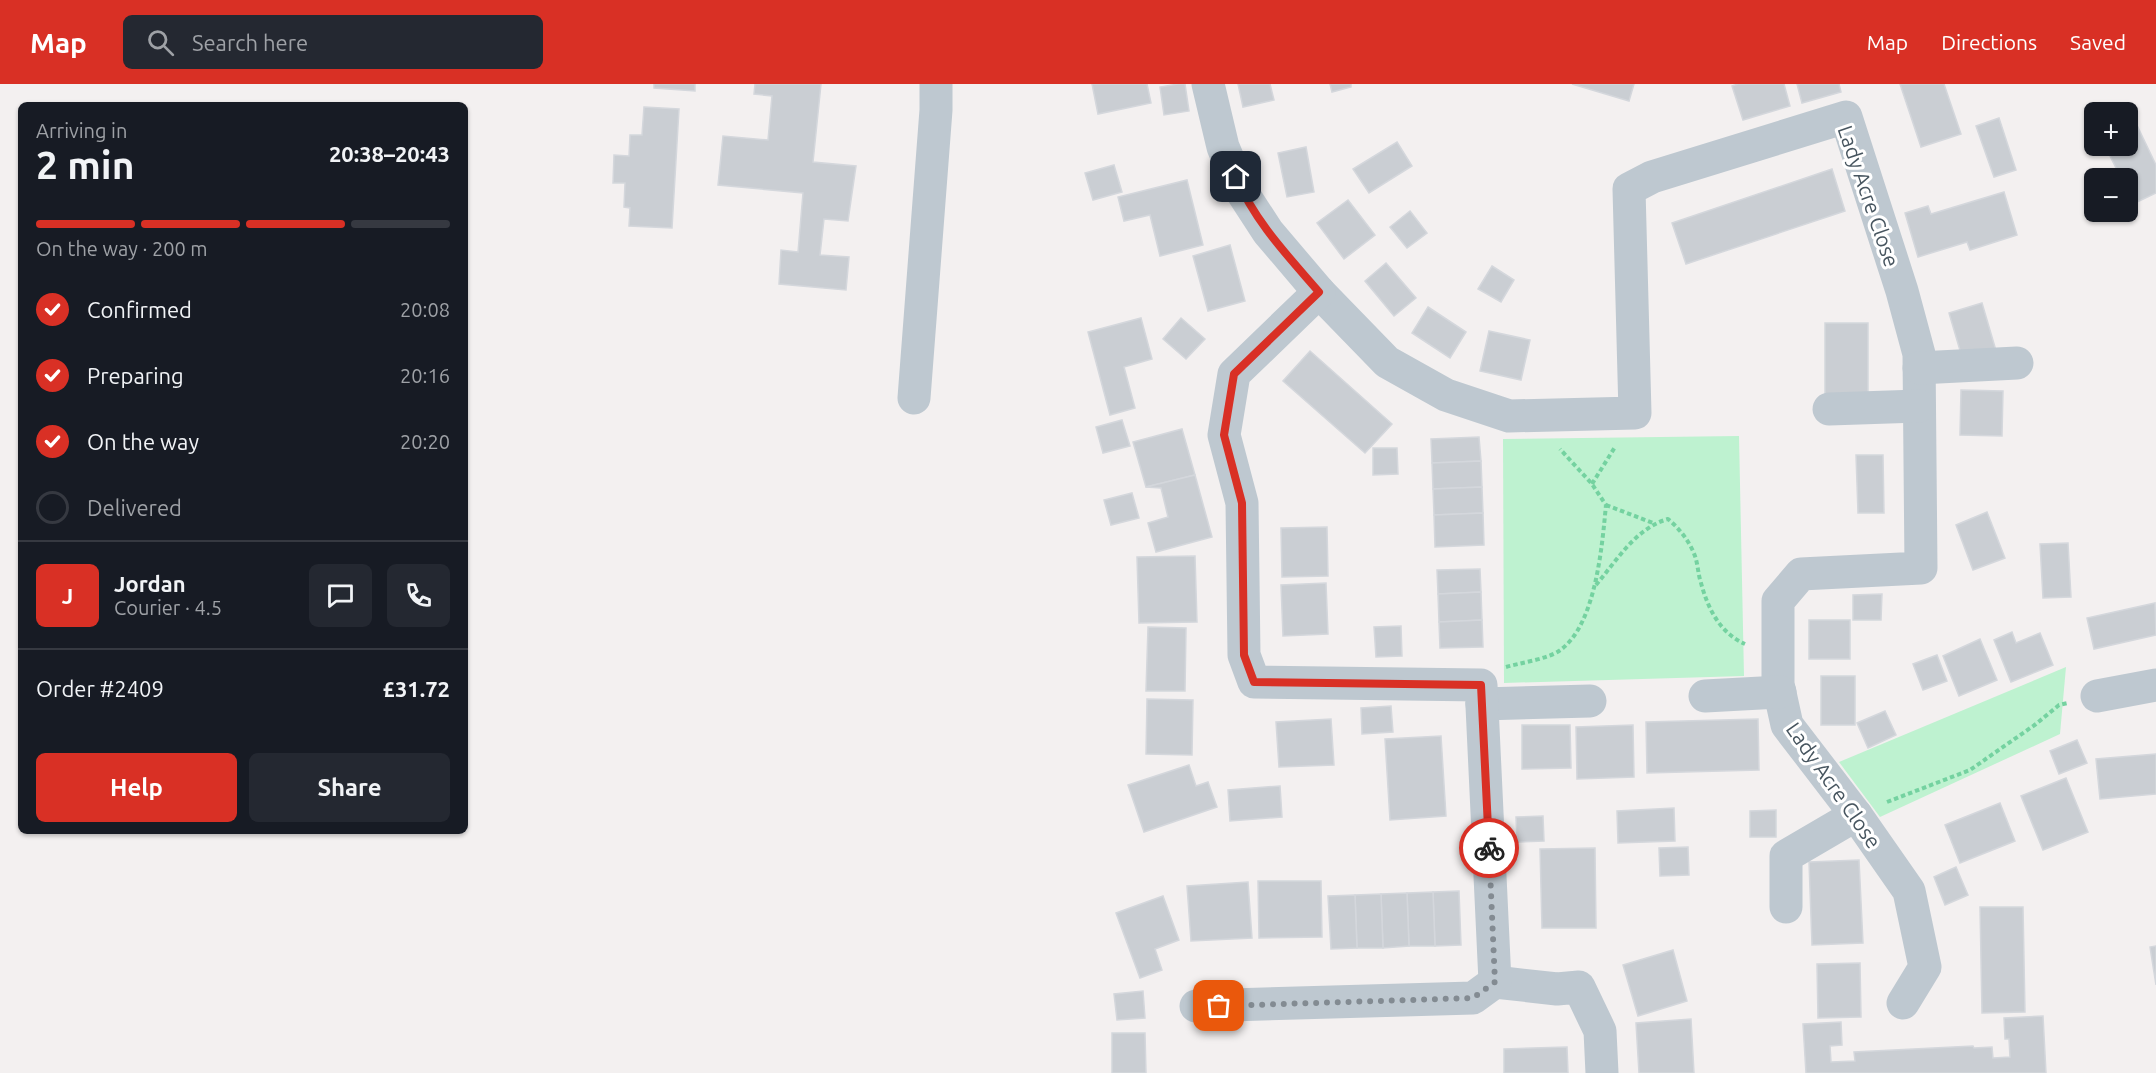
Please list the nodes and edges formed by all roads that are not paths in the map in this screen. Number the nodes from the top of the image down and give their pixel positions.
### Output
1 (936, 84) edge
2 (1208, 84) edge
3 (1319, 292) junction
4 (2017, 363) dead end
5 (1919, 368) junction
6 (914, 398) dead end
7 (1919, 406) junction
8 (1829, 409) dead end
9 (2156, 685) edge
10 (1780, 692) junction
11 (1481, 694) junction
12 (1705, 696) dead end
13 (2097, 696) road end
14 (1590, 701) dead end
15 (1856, 815) junction
16 (1786, 907) dead end
17 (1495, 982) junction
18 (1903, 1003) dead end
19 (1196, 1006) dead end
20 (1602, 1073) edge

1 - 6 street
2 - 3 street, Lady Acre Close
3 - 5 street, Lady Acre Close
3 - 11 street
4 - 5 street
5 - 7 street, Lady Acre Close
7 - 8 street
7 - 10 street, Lady Acre Close
9 - 13 street
10 - 12 street
10 - 15 street, Lady Acre Close
11 - 14 street
11 - 17 street
15 - 16 street
15 - 18 street, Lady Acre Close
17 - 19 street
17 - 20 street

